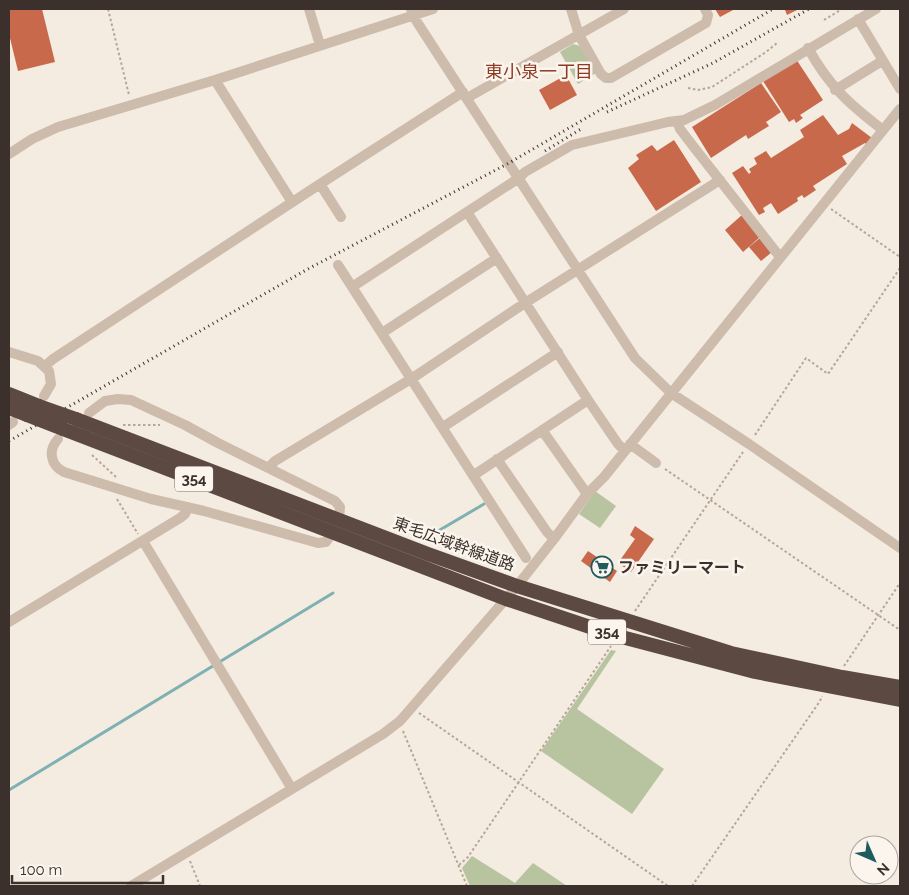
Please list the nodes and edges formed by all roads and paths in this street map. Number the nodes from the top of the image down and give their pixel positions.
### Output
1 (108, 9) edge
2 (308, 9) edge
3 (433, 9) edge
4 (571, 9) edge
5 (624, 9) edge
6 (705, 9) edge
7 (842, 9) edge
8 (876, 9) edge
9 (412, 12) edge
10 (858, 19) junction
11 (824, 20) dead end
12 (579, 35) junction
13 (777, 42) dead end
14 (320, 46) junction
15 (808, 48) junction
16 (882, 61) junction
17 (215, 80) junction
18 (688, 88) dead end
19 (900, 89) edge
20 (836, 90) junction
21 (465, 95) junction
22 (131, 105) junction
23 (900, 109) edge
24 (678, 121) junction
25 (883, 130) junction
26 (9, 154) edge
27 (519, 178) junction
28 (720, 180) junction
29 (320, 184) junction
30 (292, 202) junction
31 (823, 203) junction
32 (467, 212) junction
33 (341, 217) dead end
34 (780, 257) junction
35 (900, 257) edge
36 (497, 258) junction
37 (338, 265) dead end
38 (900, 268) edge
39 (578, 270) junction
40 (352, 287) junction
41 (525, 303) junction
42 (382, 333) junction
43 (9, 352) edge
44 (558, 352) junction
45 (45, 366) junction
46 (411, 379) junction
47 (671, 393) junction
48 (9, 394) edge
49 (588, 400) junction
50 (42, 401) junction
51 (9, 408) edge
52 (83, 416) junction
53 (128, 424) dead end
54 (165, 426) dead end
55 (443, 427) junction
56 (542, 430) junction
57 (60, 434) junction
58 (749, 444) junction
59 (627, 447) junction
60 (92, 455) dead end
61 (497, 459) junction
62 (656, 463) joint
63 (268, 468) junction
64 (474, 475) junction
65 (115, 483) junction
66 (587, 494) junction
67 (711, 500) junction
68 (188, 507) junction
69 (336, 526) junction
70 (554, 539) junction
71 (143, 541) junction
72 (900, 548) edge
73 (526, 558) dead end
74 (900, 583) edge
75 (517, 586) junction
76 (506, 599) junction
77 (636, 609) dead end
78 (879, 615) junction
79 (9, 622) edge
80 (900, 630) edge
81 (611, 646) dead end
82 (849, 658) dead end
83 (900, 687) edge
84 (821, 698) dead end
85 (900, 700) edge
86 (412, 708) junction
87 (400, 721) junction
88 (517, 783) junction
89 (292, 789) junction
90 (187, 852) junction
91 (459, 865) junction
92 (131, 886) edge
93 (200, 886) edge
94 (467, 886) edge
95 (668, 886) edge
96 (692, 886) edge

1 - 22 path
2 - 14 street
3 - 9 street
4 - 12 street
5 - 12 street
6 - 12 street
7 - 11 path
8 - 10 street
9 - 14 street
9 - 21 street
10 - 15 street
10 - 16 street
12 - 21 street
13 - 18 path
14 - 17 street
15 - 20 street
15 - 24 street
16 - 19 street
16 - 20 street
17 - 22 street
17 - 30 street
20 - 25 street
21 - 27 street
21 - 29 street
22 - 26 street
23 - 25 street
24 - 27 street
24 - 28 street
25 - 31 street
27 - 32 street
27 - 39 street
28 - 34 street
28 - 39 street
29 - 30 street
29 - 33 street
30 - 45 street
31 - 34 street
31 - 35 path
32 - 36 street
32 - 40 street
34 - 47 street
36 - 41 street
36 - 42 street
37 - 40 street
38 - 58 path
39 - 41 street
39 - 47 street
40 - 42 street
41 - 44 street
41 - 46 street
42 - 46 street
43 - 45 street
44 - 49 street
44 - 55 street
45 - 50 street
46 - 55 street
46 - 63 street
47 - 58 street
47 - 59 street
48 - 50 highway, 東毛広域幹線道路 / 354
49 - 56 street
49 - 59 street
50 - 52 highway, 東毛広域幹線道路 / 354, bridge
51 - 57 highway, 東毛広域幹線道路 / 354, bridge
52 - 63 street
52 - 69 highway, 東毛広域幹線道路 / 354
53 - 54 path
55 - 64 street
56 - 61 street
56 - 66 street
57 - 65 street
57 - 69 highway, 東毛広域幹線道路 / 354
58 - 67 path
58 - 72 street
59 - 62 street
59 - 66 street
60 - 65 path
61 - 64 street
61 - 70 street
62 - 67 path
63 - 69 street
64 - 73 street
65 - 68 street
65 - 71 path
66 - 70 street
67 - 77 path
67 - 78 path
68 - 69 street
68 - 71 street
69 - 75 highway, 東毛広域幹線道路 / 354
69 - 76 highway, 東毛広域幹線道路 / 354
70 - 75 street
71 - 79 street
71 - 89 street
74 - 78 path
75 - 76 street
75 - 83 highway, 東毛広域幹線道路 / 354
76 - 85 highway, 東毛広域幹線道路 / 354
76 - 86 street
78 - 80 path
78 - 82 path
81 - 88 path
84 - 96 path
86 - 87 street
86 - 88 path
87 - 89 street
87 - 91 path
88 - 91 path
88 - 95 path
89 - 90 street
90 - 92 street
90 - 93 path
91 - 94 path

